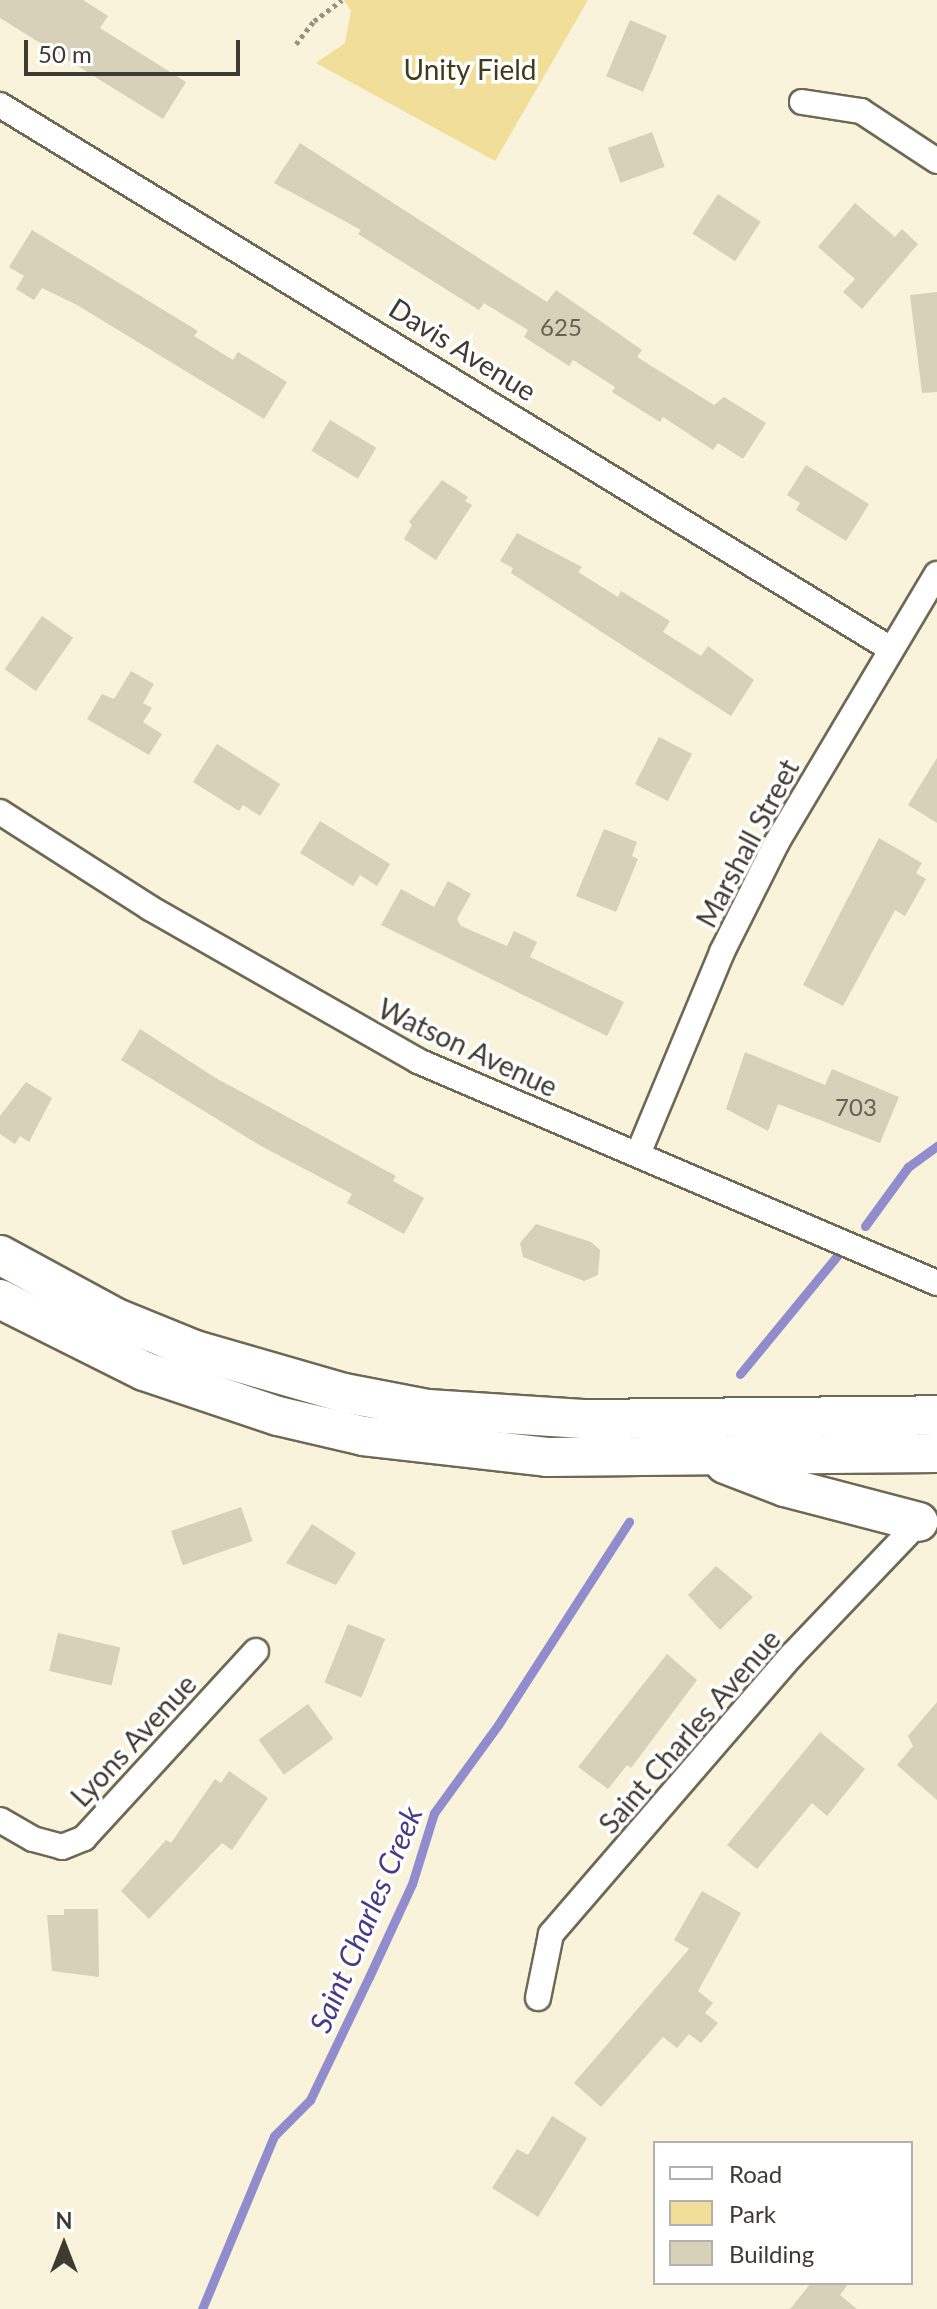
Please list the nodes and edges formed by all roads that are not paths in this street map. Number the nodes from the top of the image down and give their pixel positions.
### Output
1 (802, 102) dead end
2 (0, 105) edge
3 (937, 161) edge
4 (937, 574) edge
5 (891, 649) junction
6 (0, 812) edge
7 (638, 1154) junction
8 (0, 1255) edge
9 (937, 1283) edge
10 (0, 1299) edge
11 (937, 1415) edge
12 (937, 1453) edge
13 (711, 1459) junction
14 (919, 1522) joint
15 (256, 1651) dead end
16 (0, 1820) edge
17 (538, 1998) dead end

1 - 3 street
2 - 5 street, Davis Avenue
4 - 5 street, Marshall Street
5 - 7 street, Marshall Street
6 - 7 street, Watson Avenue
7 - 9 street, Watson Avenue
8 - 11 highway
10 - 13 highway
12 - 13 highway
13 - 14 highway
14 - 17 street, Saint Charles Avenue
15 - 16 street, Lyons Avenue

